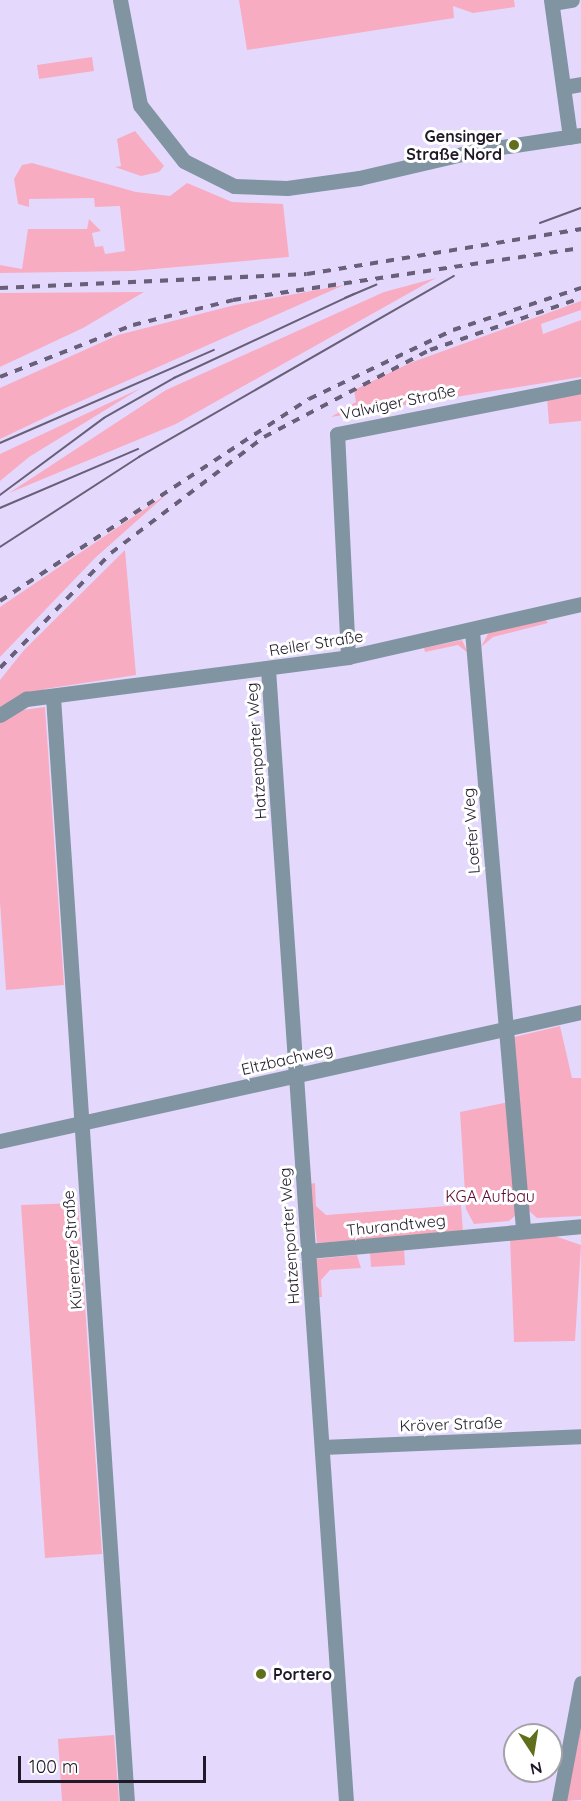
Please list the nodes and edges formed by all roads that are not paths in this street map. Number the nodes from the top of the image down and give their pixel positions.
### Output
1 (120, 0) edge
2 (572, 0) edge
3 (551, 1) edge
4 (581, 84) edge
5 (564, 87) junction
6 (576, 136) edge
7 (581, 386) edge
8 (581, 604) edge
9 (472, 631) junction
10 (348, 657) junction
11 (268, 669) junction
12 (53, 697) junction
13 (0, 715) edge
14 (581, 1012) edge
15 (505, 1028) junction
16 (297, 1076) junction
17 (82, 1123) junction
18 (0, 1141) edge
19 (581, 1226) edge
20 (523, 1228) junction
21 (308, 1251) junction
22 (581, 1436) edge
23 (322, 1447) junction
24 (581, 1683) edge
25 (127, 1801) edge
26 (346, 1801) edge
27 (559, 1801) edge

1 - 6 street
2 - 3 street
3 - 5 street
4 - 5 street
5 - 6 street
7 - 10 street, Valwiger Straße
8 - 9 street, Reiler Straße
9 - 10 street, Reiler Straße
9 - 15 street, Loefer Weg
10 - 11 street, Reiler Straße
11 - 12 street, Reiler Straße
11 - 16 street, Hatzenporter Weg
12 - 13 street, Reiler Straße
12 - 17 street, Kürenzer Straße
14 - 15 street, Eltzbachweg
15 - 16 street, Eltzbachweg
15 - 20 street
16 - 17 street, Eltzbachweg
16 - 21 street, Hatzenporter Weg
17 - 18 street, Eltzbachweg
17 - 25 street, Kürenzer Straße
19 - 20 street, Thurandtweg
20 - 21 street, Thurandtweg
21 - 23 street, Hatzenporter Weg
22 - 23 street, Kröver Straße
23 - 26 street, Hatzenporter Weg
24 - 27 street

